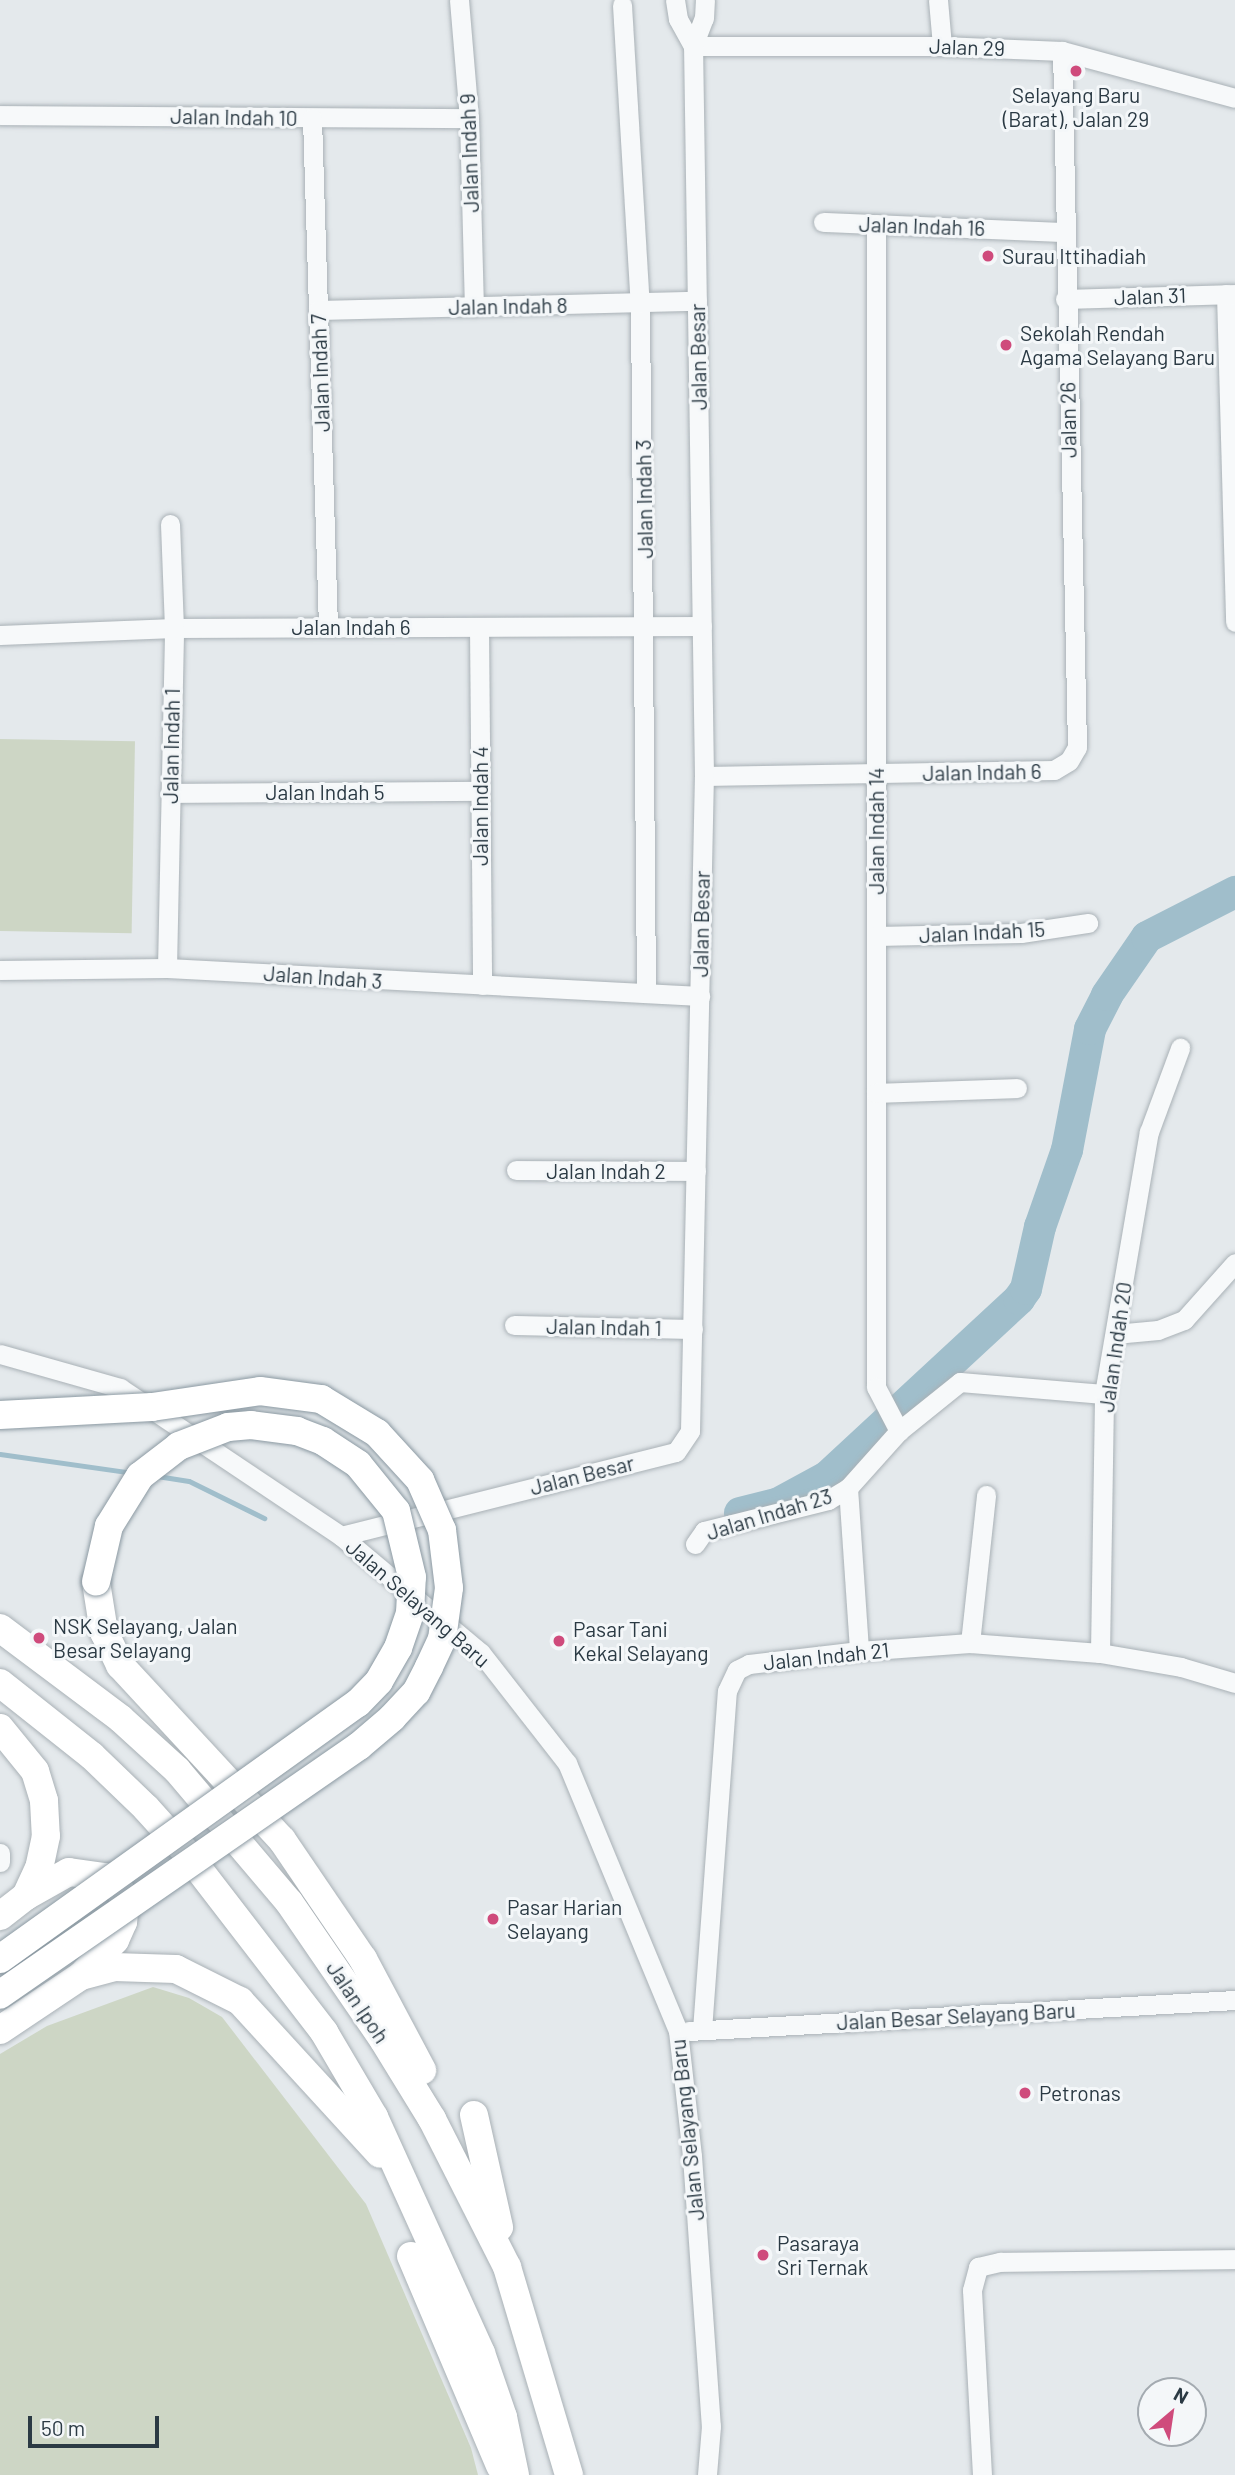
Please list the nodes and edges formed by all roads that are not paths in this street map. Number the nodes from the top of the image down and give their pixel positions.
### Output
1 (459, 0) edge
2 (675, 0) edge
3 (705, 0) edge
4 (938, 0) edge
5 (622, 5) dead end
6 (693, 46) junction
7 (942, 46) junction
8 (1062, 51) junction
9 (1235, 98) edge
10 (0, 115) edge
11 (312, 118) junction
12 (469, 118) junction
13 (823, 222) dead end
14 (876, 224) junction
15 (1063, 232) junction
16 (1230, 294) edge
17 (1065, 299) junction
18 (697, 300) junction
19 (640, 304) junction
20 (474, 307) junction
21 (318, 310) junction
22 (1232, 445) edge
23 (170, 524) dead end
24 (1235, 594) edge
25 (1235, 622) edge
26 (646, 626) junction
27 (702, 626) junction
28 (328, 627) junction
29 (479, 627) junction
30 (174, 628) junction
31 (0, 635) edge
32 (1077, 747) joint
33 (876, 775) junction
34 (704, 776) junction
35 (480, 791) junction
36 (170, 793) junction
37 (1088, 923) dead end
38 (876, 936) junction
39 (166, 968) junction
40 (0, 970) edge
41 (482, 985) junction
42 (646, 993) junction
43 (700, 996) junction
44 (1180, 1048) dead end
45 (1017, 1088) dead end
46 (876, 1093) junction
47 (516, 1170) dead end
48 (696, 1171) junction
49 (1235, 1263) edge
50 (514, 1325) dead end
51 (693, 1329) junction
52 (1115, 1334) junction
53 (0, 1354) edge
54 (1104, 1394) junction
55 (0, 1415) edge
56 (897, 1426) junction
57 (848, 1488) junction
58 (986, 1495) dead end
59 (341, 1535) junction
60 (695, 1544) dead end
61 (0, 1628) edge
62 (970, 1643) junction
63 (859, 1651) junction
64 (1100, 1653) junction
65 (0, 1683) edge
66 (1235, 1683) edge
67 (0, 1728) edge
68 (0, 1853) edge
69 (0, 1862) edge
70 (26, 1896) junction
71 (0, 1916) edge
72 (0, 1959) edge
73 (82, 1976) junction
74 (0, 1995) edge
75 (1235, 2000) edge
76 (0, 2030) edge
77 (702, 2030) junction
78 (678, 2031) junction
79 (474, 2115) dead end
80 (397, 2175) junction
81 (474, 2200) junction
82 (411, 2256) dead end
83 (1235, 2259) edge
84 (508, 2267) junction
85 (504, 2475) edge
86 (515, 2475) edge
87 (569, 2475) edge
88 (707, 2475) edge
89 (982, 2475) edge

1 - 12 street, Jalan Indah 9
2 - 6 street
3 - 6 street
4 - 7 street
5 - 19 street, Jalan Indah 3
6 - 7 street, Jalan 29
6 - 18 street, Jalan Besar
7 - 8 street, Jalan 29
8 - 9 street, Jalan 29
8 - 15 street, Jalan 26
10 - 11 street, Jalan Indah 10
11 - 12 street, Jalan Indah 10
11 - 21 street, Jalan Indah 7
12 - 20 street, Jalan Indah 9
13 - 14 street, Jalan Indah 16
14 - 15 street, Jalan Indah 16
14 - 33 street, Jalan Indah 14
15 - 17 street, Jalan 26
16 - 17 street, Jalan 31
16 - 22 street
17 - 32 street, Jalan 26
18 - 19 street, Jalan Indah 8
18 - 27 street, Jalan Besar
19 - 20 street, Jalan Indah 8
19 - 26 street, Jalan Indah 3
20 - 21 street, Jalan Indah 8
21 - 28 street, Jalan Indah 7
22 - 24 street
23 - 30 street, Jalan Indah 1
24 - 25 street
26 - 27 street, Jalan Indah 6
26 - 29 street, Jalan Indah 6
26 - 42 street, Jalan Indah 3
27 - 34 street, Jalan Besar
28 - 29 street, Jalan Indah 6
28 - 30 street, Jalan Indah 6
29 - 35 street, Jalan Indah 4
30 - 31 street, Jalan Indah 6
30 - 36 street, Jalan Indah 1
32 - 33 street, Jalan Indah 6
33 - 34 street, Jalan Indah 6
33 - 38 street, Jalan Indah 14
34 - 43 street, Jalan Besar
35 - 36 street, Jalan Indah 5
35 - 41 street, Jalan Indah 4
36 - 39 street, Jalan Indah 1
37 - 38 street, Jalan Indah 15
38 - 46 street, Jalan Indah 14
39 - 40 street, Jalan Indah 3
39 - 41 street, Jalan Indah 3
41 - 42 street, Jalan Indah 3
42 - 43 street, Jalan Indah 3
43 - 48 street, Jalan Besar
44 - 52 street, Jalan Indah 20
45 - 46 street
46 - 56 street, Jalan Indah 14
47 - 48 street, Jalan Indah 2
48 - 51 street, Jalan Besar
49 - 52 street
50 - 51 street, Jalan Indah 1
51 - 59 street, Jalan Besar
52 - 54 street, Jalan Indah 20
53 - 59 street, Jalan Selayang Baru
54 - 56 street
54 - 64 street, Jalan Indah 20
55 - 74 highway, bridge
56 - 57 street
57 - 60 street, Jalan Indah 23
57 - 63 street
58 - 62 street
59 - 78 street, Jalan Selayang Baru
61 - 81 highway, Jalan Ipoh
62 - 63 street, Jalan Indah 21
62 - 64 street, Jalan Indah 21
63 - 77 street, Jalan Indah 21
64 - 66 street, Jalan Indah 21
65 - 80 highway
67 - 70 highway
68 - 69 street
70 - 71 highway
70 - 73 highway
72 - 81 highway, bridge
73 - 76 highway
73 - 80 highway
75 - 77 street, Jalan Besar Selayang Baru
77 - 78 street, Jalan Besar Selayang Baru
78 - 88 street, Jalan Selayang Baru
79 - 84 highway
80 - 86 highway
81 - 84 highway, Jalan Ipoh
82 - 85 highway
83 - 89 street
84 - 87 highway, Jalan Ipoh

